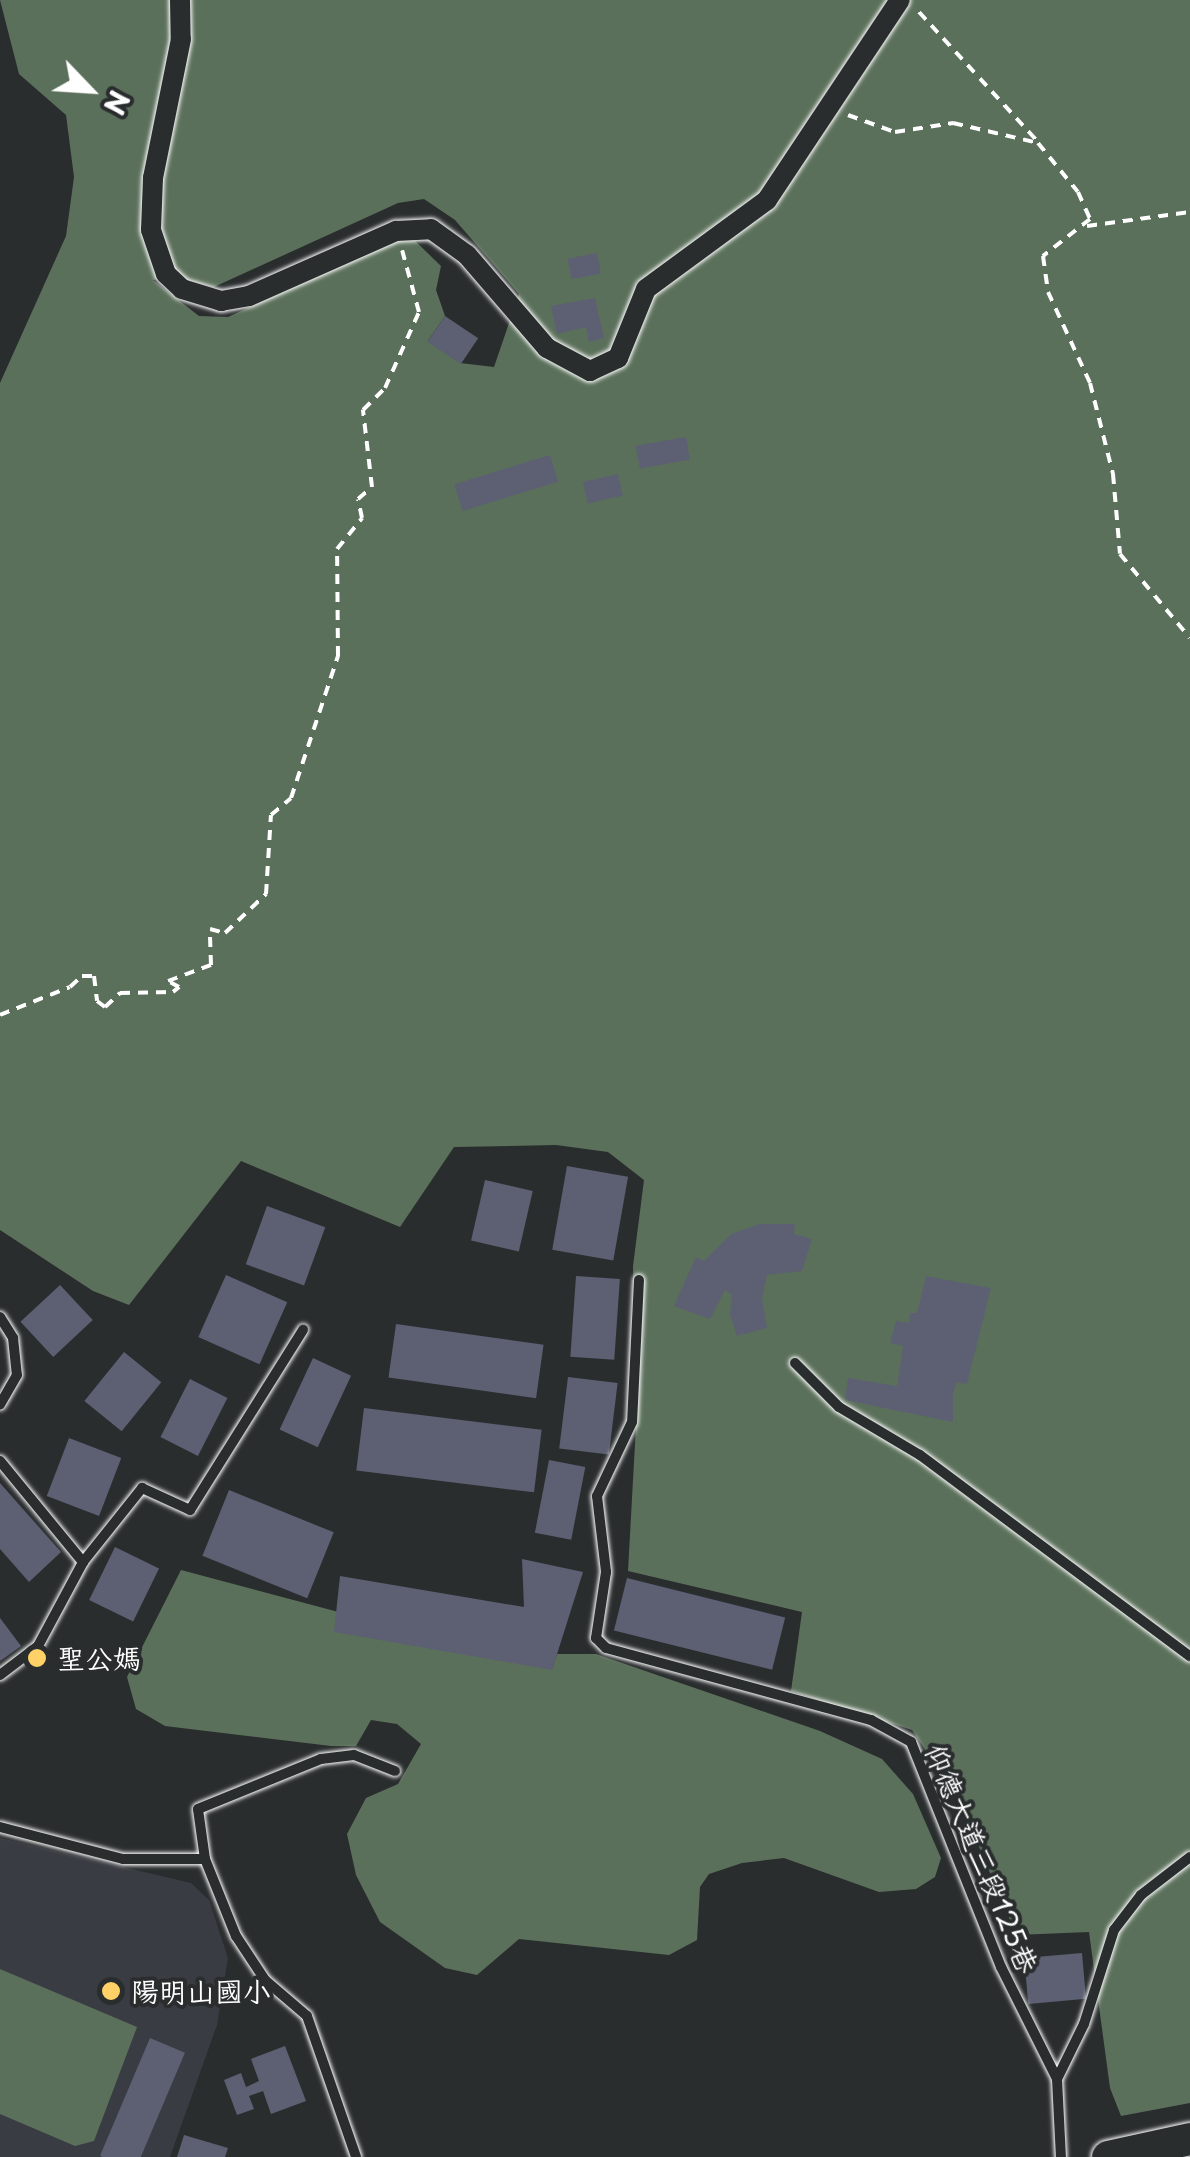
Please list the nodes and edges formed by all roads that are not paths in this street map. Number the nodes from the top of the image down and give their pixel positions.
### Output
1 (180, 0) edge
2 (900, 0) edge
3 (639, 1280) dead end
4 (0, 1317) edge
5 (303, 1330) dead end
6 (795, 1364) dead end
7 (0, 1405) edge
8 (0, 1461) edge
9 (83, 1562) junction
10 (1190, 1656) edge
11 (0, 1675) edge
12 (394, 1771) dead end
13 (0, 1827) edge
14 (1190, 1857) edge
15 (205, 1858) junction
16 (1057, 2079) junction
17 (1190, 2139) edge
18 (356, 2157) edge
19 (1061, 2157) edge
20 (1108, 2157) edge

1 - 2 street
3 - 16 lane, 仰德大道三段125巷
4 - 7 lane
5 - 9 lane
6 - 10 lane
8 - 9 lane
9 - 11 lane
12 - 15 lane
13 - 15 lane
14 - 16 lane
15 - 18 lane
16 - 19 lane, 仰德大道三段125巷
17 - 20 main road

